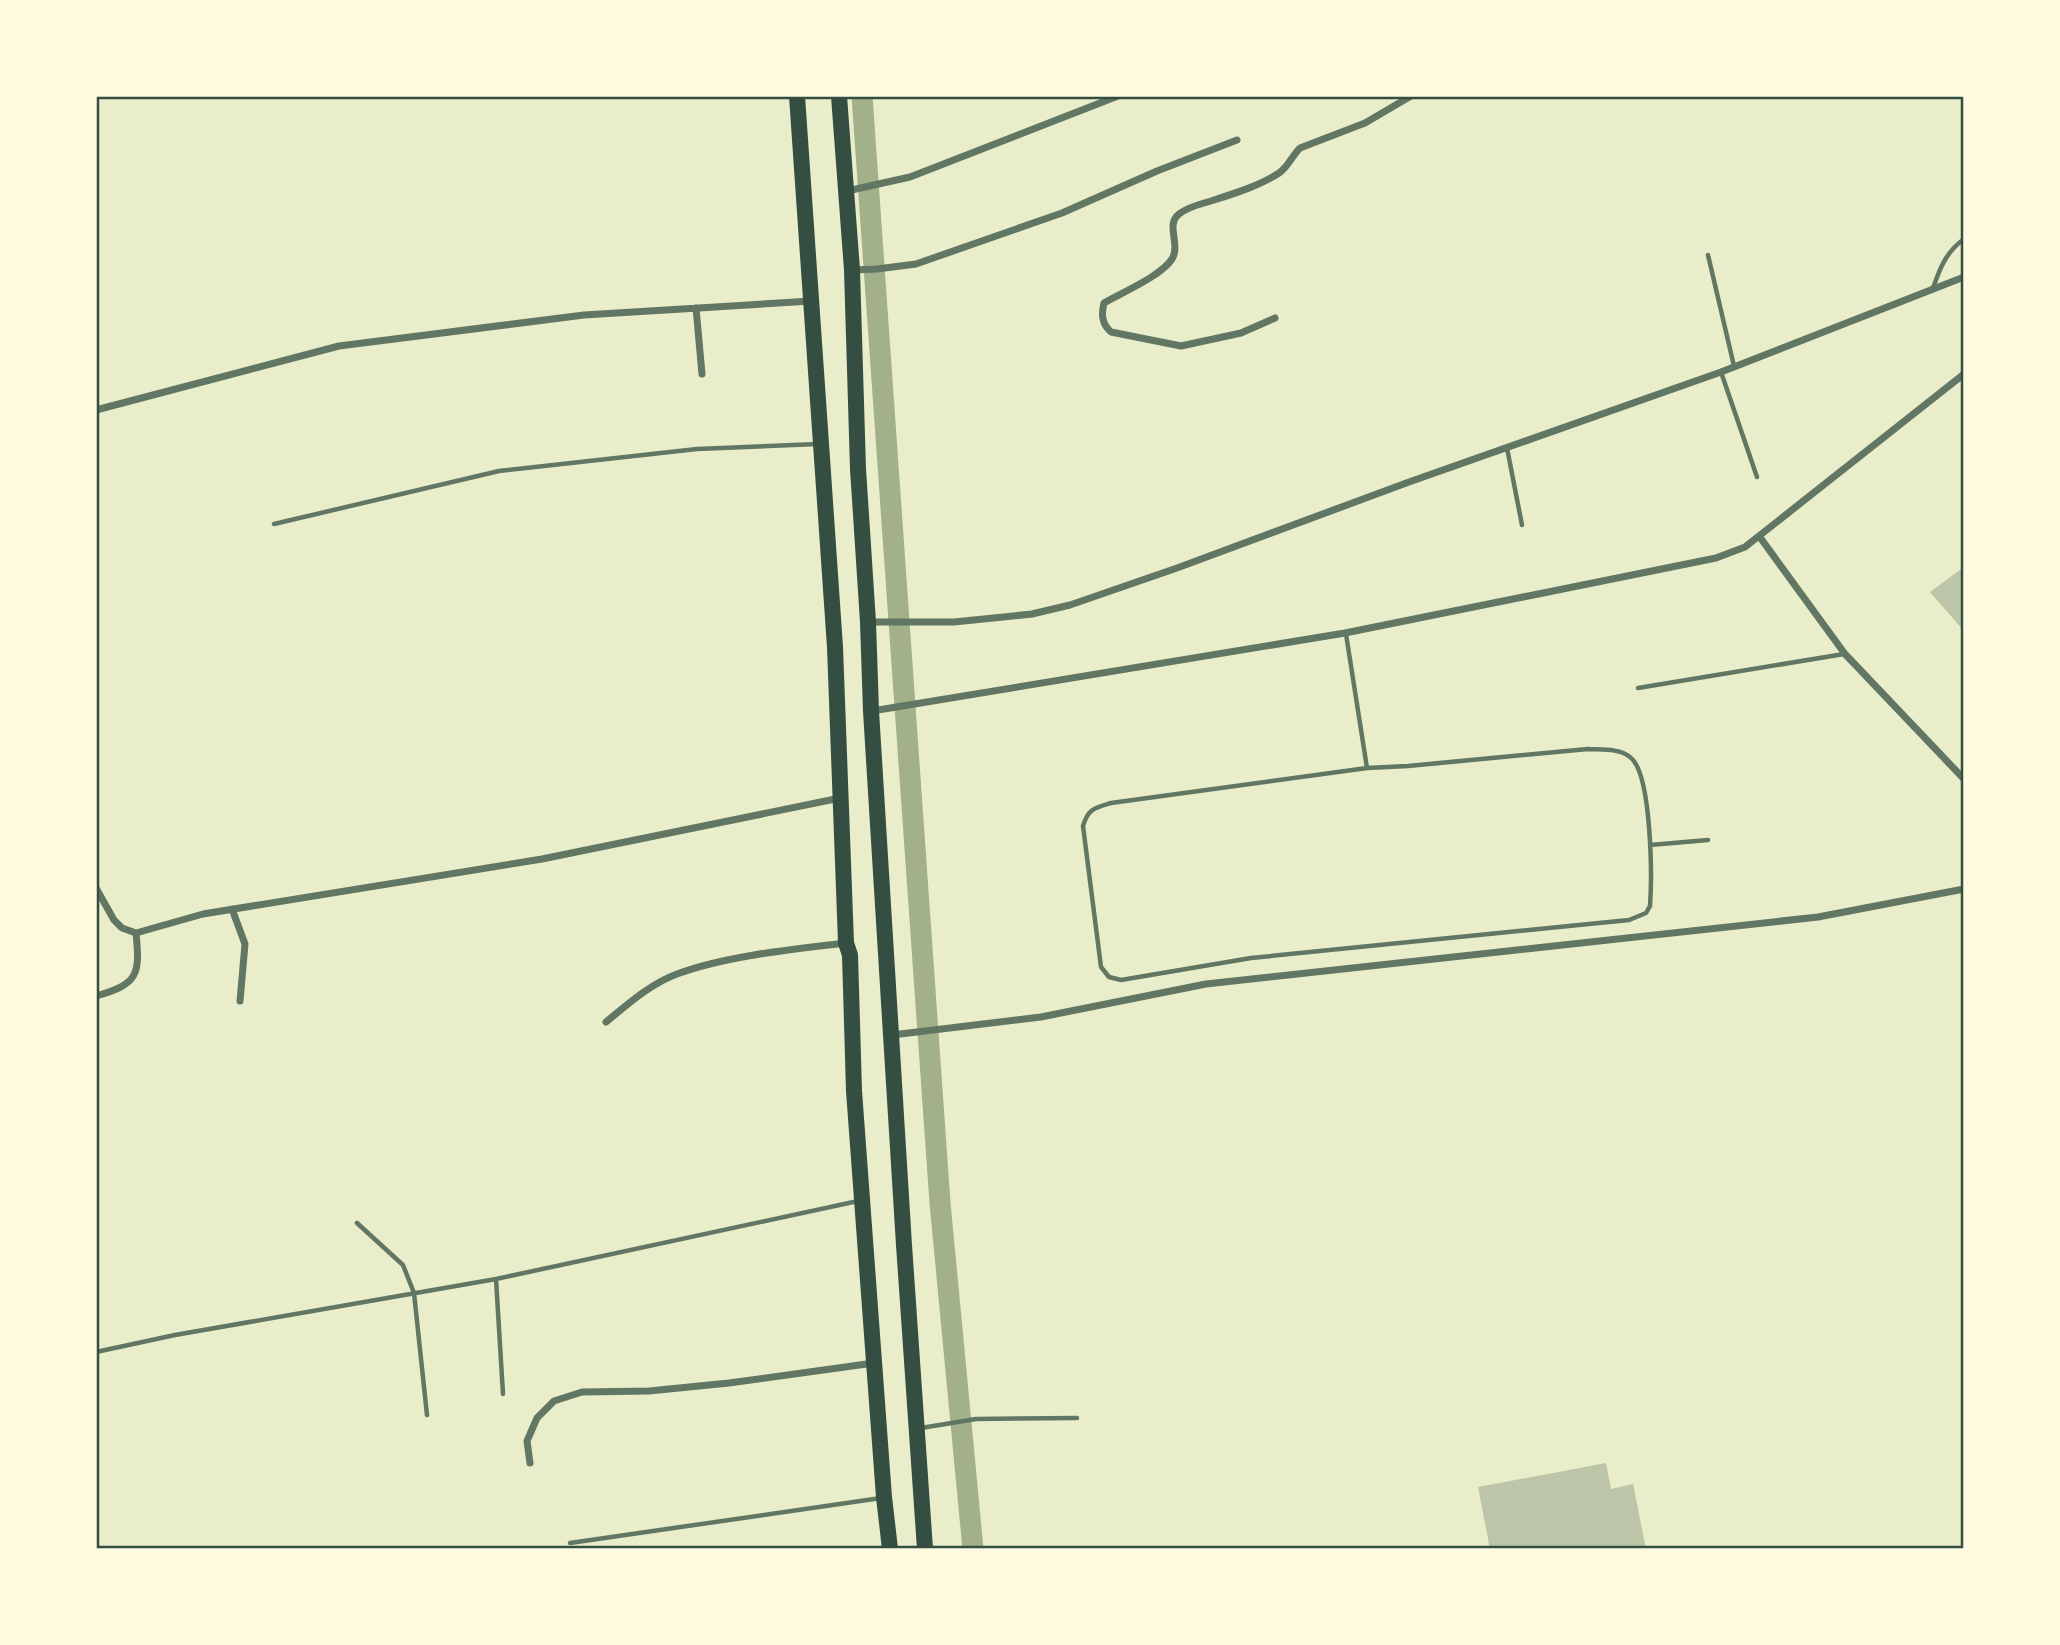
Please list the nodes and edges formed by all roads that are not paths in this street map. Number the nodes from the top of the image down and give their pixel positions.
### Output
1 (797, 96) edge
2 (839, 96) edge
3 (1118, 96) edge
4 (1411, 96) edge
5 (1237, 140) dead end
6 (847, 191) junction
7 (1964, 239) edge
8 (1708, 254) dead end
9 (852, 270) junction
10 (1964, 277) edge
11 (1933, 288) junction
12 (812, 301) junction
13 (696, 308) junction
14 (1275, 318) dead end
15 (1734, 367) junction
16 (1721, 372) junction
17 (702, 374) dead end
18 (1964, 374) edge
19 (96, 410) edge
20 (822, 444) junction
21 (1507, 448) junction
22 (1757, 477) dead end
23 (274, 524) dead end
24 (1522, 525) dead end
25 (1759, 536) junction
26 (869, 622) junction
27 (1345, 633) junction
28 (1844, 654) junction
29 (1638, 688) dead end
30 (872, 711) junction
31 (1367, 768) junction
32 (1964, 779) edge
33 (841, 798) junction
34 (1708, 840) dead end
35 (1650, 845) junction
36 (96, 888) edge
37 (1964, 888) edge
38 (232, 909) junction
39 (136, 933) junction
40 (845, 943) junction
41 (96, 996) edge
42 (240, 1001) dead end
43 (606, 1022) dead end
44 (892, 1035) junction
45 (862, 1200) junction
46 (357, 1223) dead end
47 (496, 1279) junction
48 (414, 1293) junction
49 (96, 1352) edge
50 (874, 1363) junction
51 (503, 1394) dead end
52 (428, 1415) dead end
53 (1077, 1418) dead end
54 (916, 1429) junction
55 (530, 1463) dead end
56 (884, 1497) junction
57 (570, 1543) dead end
58 (890, 1549) edge
59 (925, 1549) edge

1 - 12 main road
2 - 6 main road
3 - 6 street
4 - 14 street
5 - 9 street
6 - 9 main road
7 - 11 lane
8 - 15 lane
9 - 26 main road
10 - 11 street
11 - 15 street
12 - 13 street
12 - 20 main road
13 - 17 street
13 - 19 street
15 - 16 street
16 - 21 street
16 - 22 lane
18 - 25 street
20 - 23 lane
20 - 33 main road
21 - 24 lane
21 - 26 street
25 - 27 street
25 - 28 street
26 - 30 main road
27 - 30 street
27 - 31 lane
28 - 29 lane
28 - 32 street
30 - 44 main road
31 - 35 lane
31 - 35 lane
33 - 38 street
33 - 40 main road
34 - 35 lane
36 - 39 street
37 - 44 street
38 - 39 street
38 - 42 street
39 - 41 street
40 - 43 street
40 - 45 main road
44 - 54 main road
45 - 47 lane
45 - 50 main road
46 - 48 lane
47 - 48 lane
47 - 51 lane
48 - 49 lane
48 - 52 lane
50 - 55 street
50 - 56 main road
53 - 54 lane
54 - 59 main road
56 - 57 lane
56 - 58 main road

